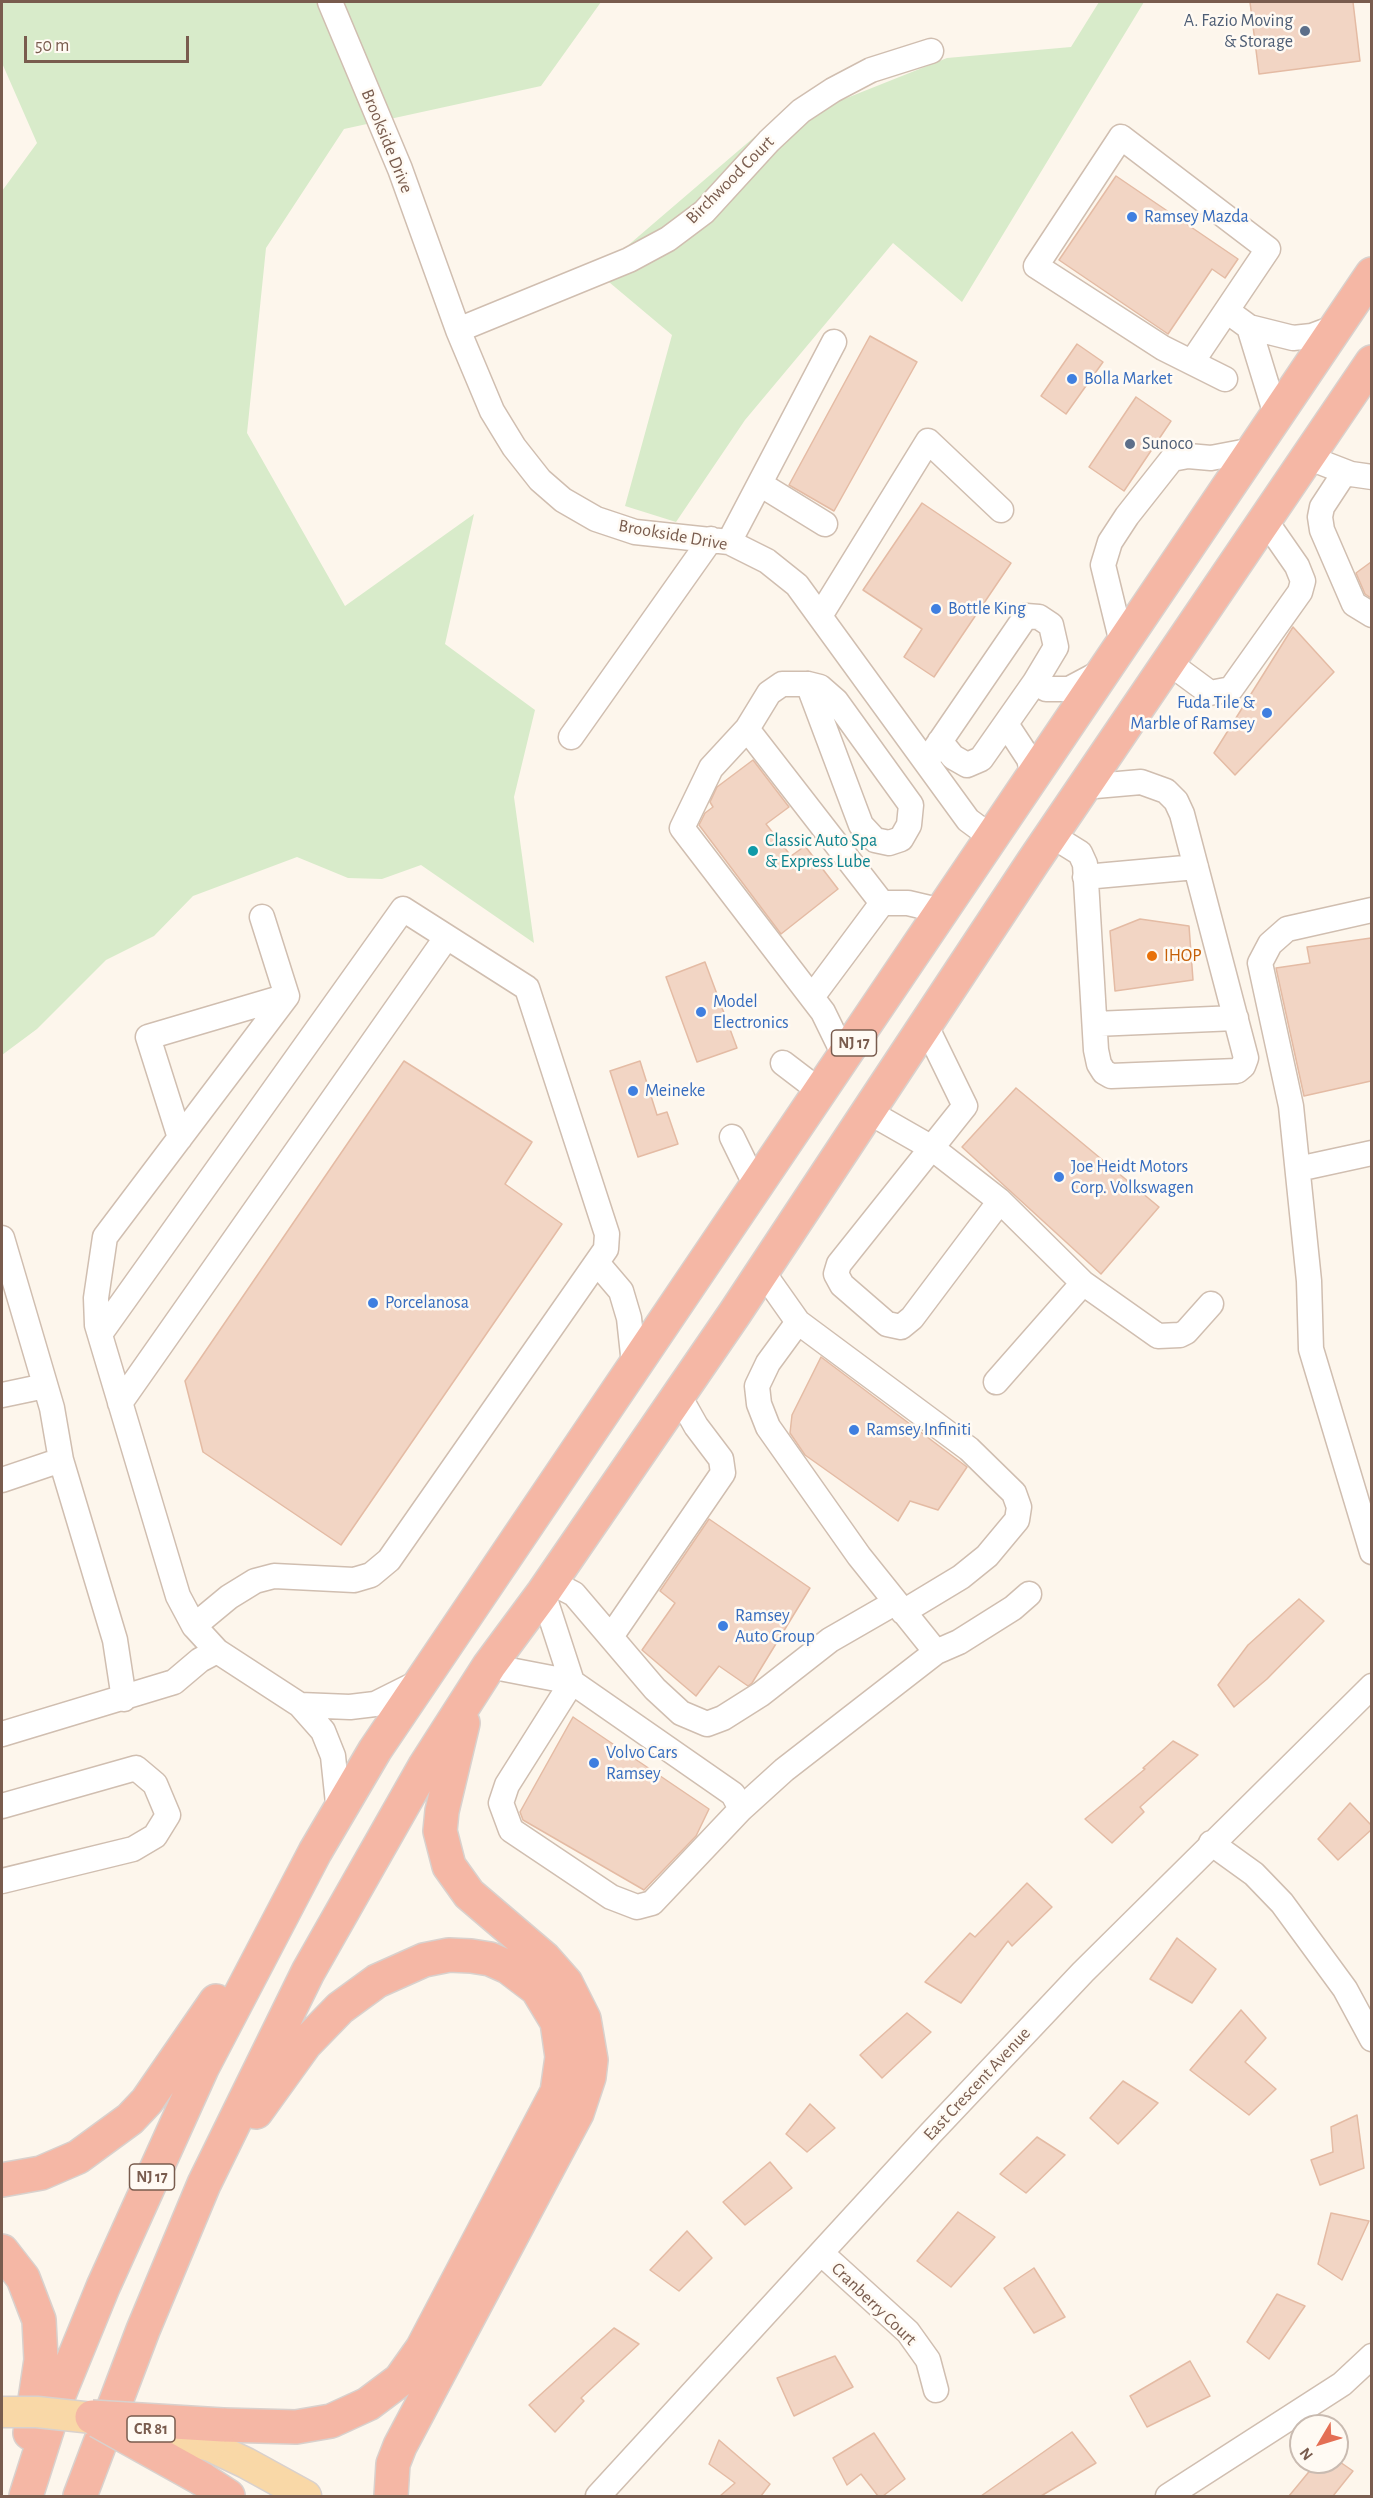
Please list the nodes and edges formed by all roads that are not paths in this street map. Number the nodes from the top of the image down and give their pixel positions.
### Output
1 (330, 2) edge
2 (931, 51) dead end
3 (1371, 274) edge
4 (1227, 311) junction
5 (1249, 327) junction
6 (1336, 327) junction
7 (458, 330) junction
8 (834, 342) dead end
9 (1192, 362) junction
10 (1371, 362) edge
11 (1225, 379) dead end
12 (1276, 415) junction
13 (1253, 450) junction
14 (1307, 457) junction
15 (1346, 472) junction
16 (1371, 477) edge
17 (760, 484) junction
18 (1001, 510) dead end
19 (1264, 520) junction
20 (825, 524) dead end
21 (720, 541) junction
22 (1371, 615) edge
23 (820, 616) junction
24 (1122, 643) junction
25 (1168, 662) junction
26 (1104, 671) junction
27 (1035, 682) junction
28 (808, 684) junction
29 (1006, 724) junction
30 (747, 729) junction
31 (570, 737) dead end
32 (940, 741) junction
33 (926, 762) junction
34 (1033, 776) junction
35 (1084, 787) junction
36 (1051, 835) junction
37 (992, 837) junction
38 (1196, 867) junction
39 (1085, 877) junction
40 (882, 903) junction
41 (1371, 910) edge
42 (942, 911) junction
43 (261, 917) dead end
44 (446, 938) junction
45 (287, 996) junction
46 (818, 1004) junction
47 (1236, 1018) junction
48 (925, 1024) junction
49 (1095, 1024) junction
50 (845, 1057) junction
51 (783, 1064) dead end
52 (821, 1092) junction
53 (869, 1112) junction
54 (732, 1137) dead end
55 (180, 1138) junction
56 (932, 1148) junction
57 (1371, 1153) edge
58 (1298, 1169) junction
59 (756, 1186) junction
60 (1000, 1201) junction
61 (2, 1238) edge
62 (598, 1264) junction
63 (762, 1271) junction
64 (1083, 1283) junction
65 (1211, 1304) dead end
66 (798, 1322) junction
67 (100, 1334) junction
68 (634, 1364) junction
69 (996, 1382) dead end
70 (45, 1386) junction
71 (678, 1394) junction
72 (2, 1395) edge
73 (120, 1403) junction
74 (61, 1460) junction
75 (2, 1480) edge
76 (1371, 1551) edge
77 (547, 1587) junction
78 (1029, 1594) dead end
79 (900, 1607) junction
80 (194, 1626) junction
81 (612, 1635) junction
82 (217, 1651) junction
83 (936, 1652) junction
84 (489, 1666) junction
85 (424, 1679) junction
86 (572, 1682) junction
87 (1371, 1686) edge
88 (124, 1699) junction
89 (469, 1701) junction
90 (300, 1705) junction
91 (2, 1734) edge
92 (2, 1806) edge
93 (741, 1809) junction
94 (339, 1813) junction
95 (1211, 1843) junction
96 (315, 1852) junction
97 (2, 1881) edge
98 (1371, 2039) edge
99 (2, 2180) edge
100 (204, 2184) junction
101 (2, 2251) edge
102 (821, 2253) junction
103 (143, 2330) junction
104 (1371, 2356) edge
105 (936, 2390) dead end
106 (2, 2412) edge
107 (92, 2417) junction
108 (216, 2435) junction
109 (215, 2488) edge
110 (603, 2495) edge
111 (21, 2496) edge
112 (26, 2496) edge
113 (80, 2496) edge
114 (104, 2496) edge
115 (306, 2496) edge
116 (391, 2496) edge
117 (1168, 2496) edge

1 - 7 street, Brookside Drive
2 - 7 street, Birchwood Court
3 - 6 highway, NJ 17
4 - 5 street
4 - 9 street
4 - 9 street
5 - 6 street
5 - 12 street
6 - 12 highway, NJ 17
7 - 21 street, Brookside Drive
8 - 17 street
9 - 11 street
10 - 14 highway, NJ 17
12 - 13 highway, NJ 17
13 - 24 highway, NJ 17
13 - 24 street
14 - 15 street
14 - 19 highway, NJ 17
15 - 16 street
15 - 22 street
17 - 20 street
17 - 21 street
18 - 23 street
19 - 25 highway, NJ 17
19 - 25 street
21 - 23 street, Brookside Drive
21 - 31 street
23 - 33 street, Brookside Drive
24 - 26 highway, NJ 17
25 - 35 highway, NJ 17
26 - 27 street
26 - 34 highway, NJ 17
27 - 29 street
27 - 32 street
28 - 28 street
28 - 30 street
29 - 32 street
29 - 34 street
30 - 40 street
30 - 46 street
32 - 33 street
33 - 37 street, Brookside Drive
34 - 37 highway, NJ 17
35 - 36 highway, NJ 17
35 - 38 street
36 - 39 street
36 - 48 highway, NJ 17
37 - 42 highway, NJ 17
38 - 39 street
38 - 47 street
39 - 49 street
40 - 42 street
40 - 46 street
41 - 58 street
42 - 50 highway, NJ 17
43 - 45 street
44 - 62 street
44 - 67 street
44 - 73 street
45 - 55 street
45 - 55 street
46 - 50 street
47 - 49 street
47 - 49 street
48 - 53 highway, NJ 17
48 - 56 street
50 - 52 highway, NJ 17
51 - 52 street
52 - 59 highway, NJ 17
53 - 56 street
53 - 63 highway, NJ 17
54 - 59 street
55 - 67 street
56 - 60 street
56 - 60 street
57 - 58 street
58 - 76 street
59 - 68 highway, NJ 17
60 - 64 street
61 - 70 street
62 - 68 street
62 - 80 street
63 - 66 street
63 - 71 highway, NJ 17
64 - 65 street
64 - 69 street
66 - 79 street
66 - 79 street
67 - 73 street
68 - 85 highway, NJ 17
70 - 72 street
70 - 74 street
71 - 77 highway, NJ 17
71 - 81 street
73 - 80 street
74 - 75 street
74 - 88 street
77 - 81 street
77 - 84 highway, NJ 17
77 - 86 street
78 - 83 street
79 - 81 street
79 - 83 street
80 - 82 street
82 - 88 street
82 - 90 street
83 - 93 street
84 - 86 street
84 - 89 highway, NJ 17
85 - 90 street
85 - 94 highway, NJ 17
86 - 93 street
86 - 93 street
87 - 95 street, East Crescent Avenue
88 - 91 street
89 - 100 highway, NJ 17
89 - 116 highway
90 - 94 street
92 - 97 street
94 - 96 highway, NJ 17
95 - 98 street
95 - 102 street, East Crescent Avenue
96 - 99 highway
96 - 112 highway, NJ 17
100 - 103 highway, NJ 17
100 - 108 highway
101 - 111 highway
102 - 105 street, Cranberry Court
102 - 110 street, East Crescent Avenue
103 - 113 highway, NJ 17
103 - 114 highway
104 - 117 street
106 - 107 main road, bridge
107 - 108 highway, bridge
107 - 109 highway, bridge
108 - 115 main road

